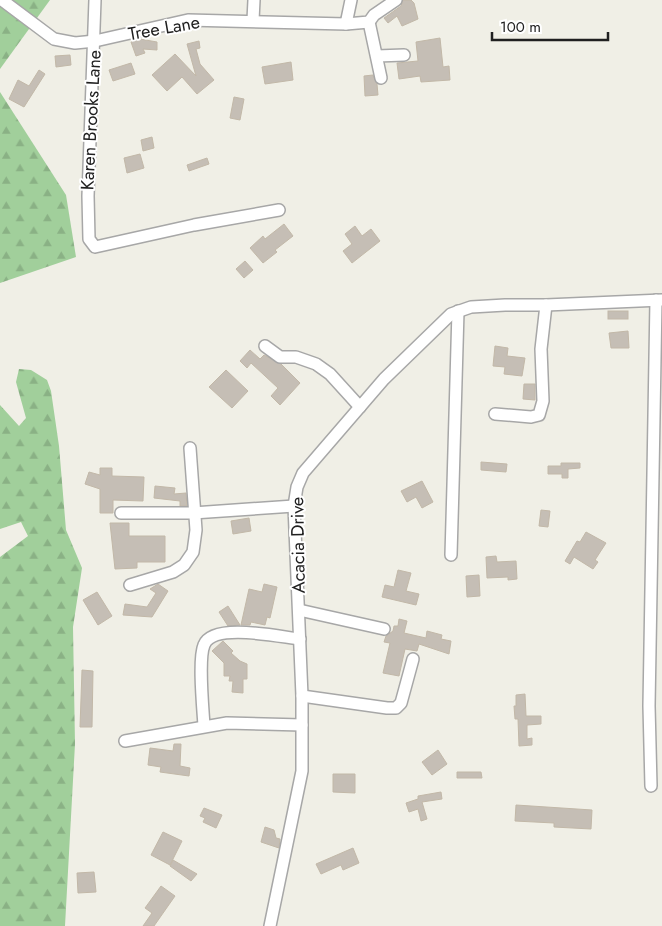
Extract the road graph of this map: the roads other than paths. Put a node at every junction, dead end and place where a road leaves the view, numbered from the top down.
1 (2, 0) edge
2 (95, 0) edge
3 (254, 0) edge
4 (350, 0) edge
5 (396, 0) edge
6 (253, 20) junction
7 (369, 22) junction
8 (346, 24) junction
9 (95, 42) junction
10 (404, 55) dead end
11 (378, 56) junction
12 (381, 78) dead end
13 (279, 210) dead end
14 (659, 300) edge
15 (546, 305) junction
16 (458, 310) junction
17 (264, 346) dead end
18 (360, 407) junction
19 (495, 414) dead end
20 (658, 420) edge
21 (190, 448) dead end
22 (294, 506) junction
23 (121, 513) dead end
24 (193, 513) junction
25 (451, 555) dead end
26 (130, 585) dead end
27 (299, 610) junction
28 (384, 628) dead end
29 (300, 639) junction
30 (413, 659) dead end
31 (302, 696) junction
32 (302, 725) junction
33 (204, 726) junction
34 (125, 741) dead end
35 (651, 786) dead end
36 (270, 926) edge

1 - 9 street, Tree Lane
2 - 9 street, Karen Brooks Lane
3 - 6 street
4 - 8 street
5 - 7 street
6 - 8 street, Tree Lane
6 - 9 street, Tree Lane
7 - 8 street, Tree Lane
7 - 11 street
9 - 13 street, Karen Brooks Lane
10 - 11 street
11 - 12 street
14 - 15 street, Acacia Drive
14 - 20 street
15 - 16 street, Acacia Drive
15 - 19 street
16 - 18 street, Acacia Drive
16 - 25 street
17 - 18 street
18 - 22 street, Acacia Drive
20 - 35 street
21 - 24 street
22 - 24 street
22 - 27 street, Acacia Drive
23 - 24 street
24 - 26 street
27 - 28 street
27 - 29 street, Acacia Drive
29 - 31 street, Acacia Drive
29 - 33 street
30 - 31 street
31 - 32 street, Acacia Drive
32 - 33 street
32 - 36 street, Acacia Drive
33 - 34 street

